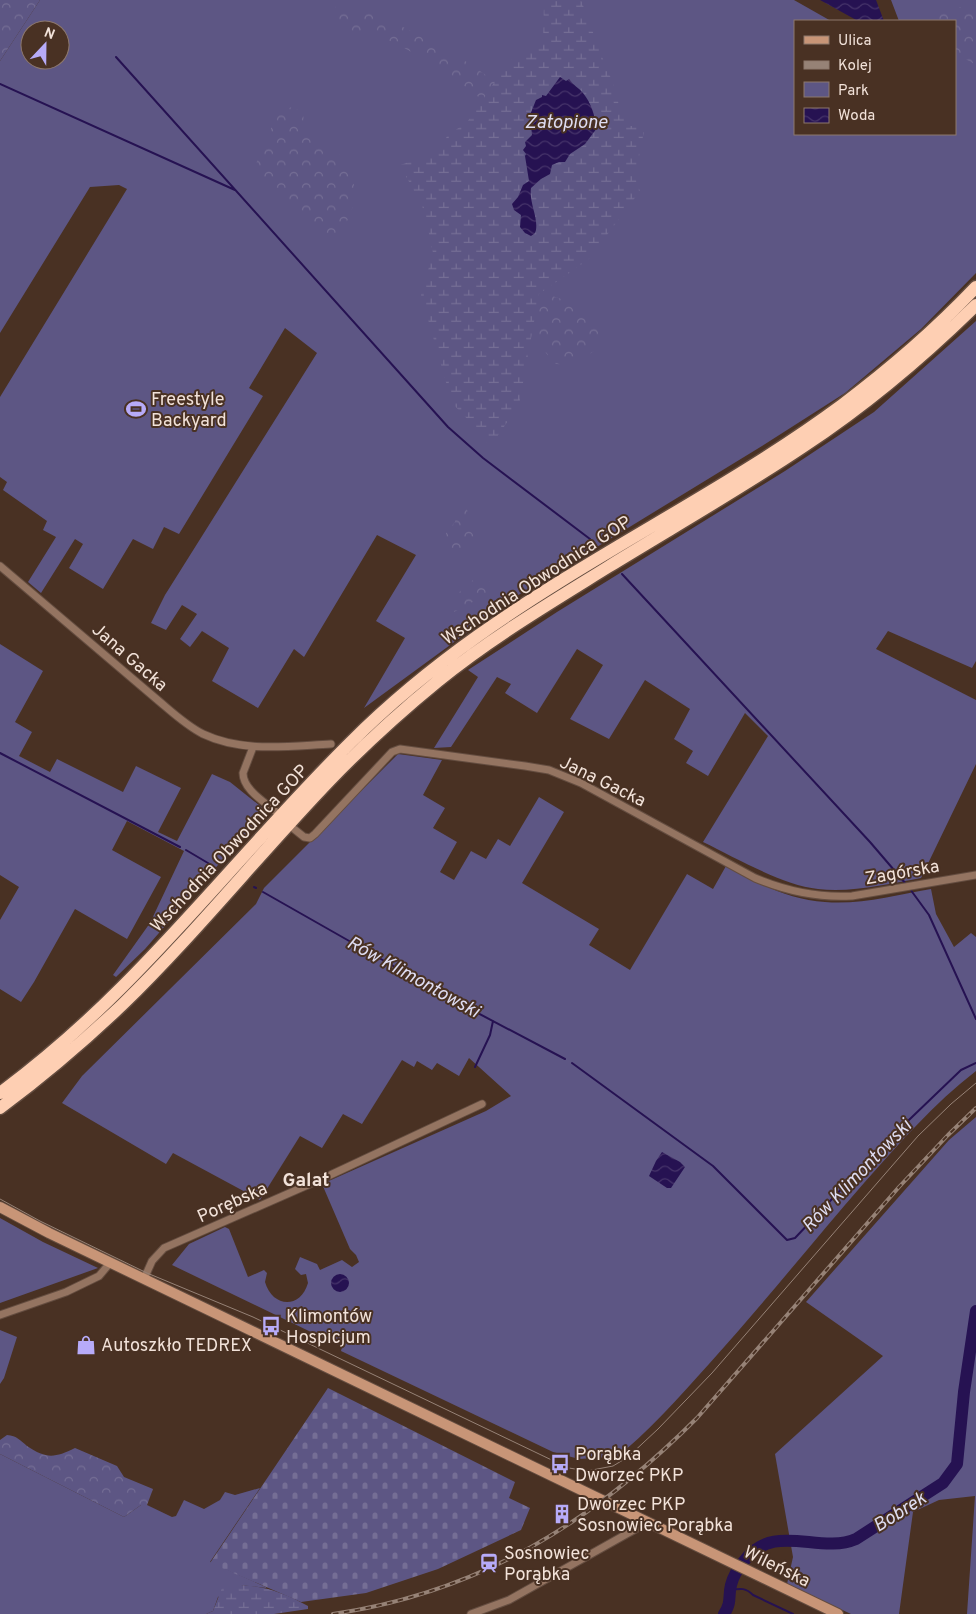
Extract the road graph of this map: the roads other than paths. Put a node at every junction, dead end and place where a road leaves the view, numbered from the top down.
1 (976, 287) edge
2 (976, 304) edge
3 (0, 566) edge
4 (331, 744) dead end
5 (252, 747) junction
6 (275, 811) dead end
7 (294, 829) dead end
8 (976, 875) edge
9 (833, 896) joint
10 (0, 1093) edge
11 (482, 1104) dead end
12 (0, 1108) edge
13 (0, 1206) edge
14 (110, 1263) junction
15 (144, 1279) junction
16 (0, 1315) edge
17 (648, 1522) junction
18 (471, 1614) edge
19 (838, 1614) edge

1 - 10 highway, Wschodnia Obwodnica GOP
2 - 12 highway, Wschodnia Obwodnica GOP
3 - 5 street, Jana Gacka
4 - 5 street, Jana Gacka
5 - 6 street
7 - 9 street, Jana Gacka
8 - 9 street, Zagórska
11 - 15 street, Porębska
13 - 14 street, Wileńska
14 - 15 street, Wileńska
14 - 16 street
15 - 17 street, Wileńska
17 - 18 street
17 - 19 street, Wileńska

